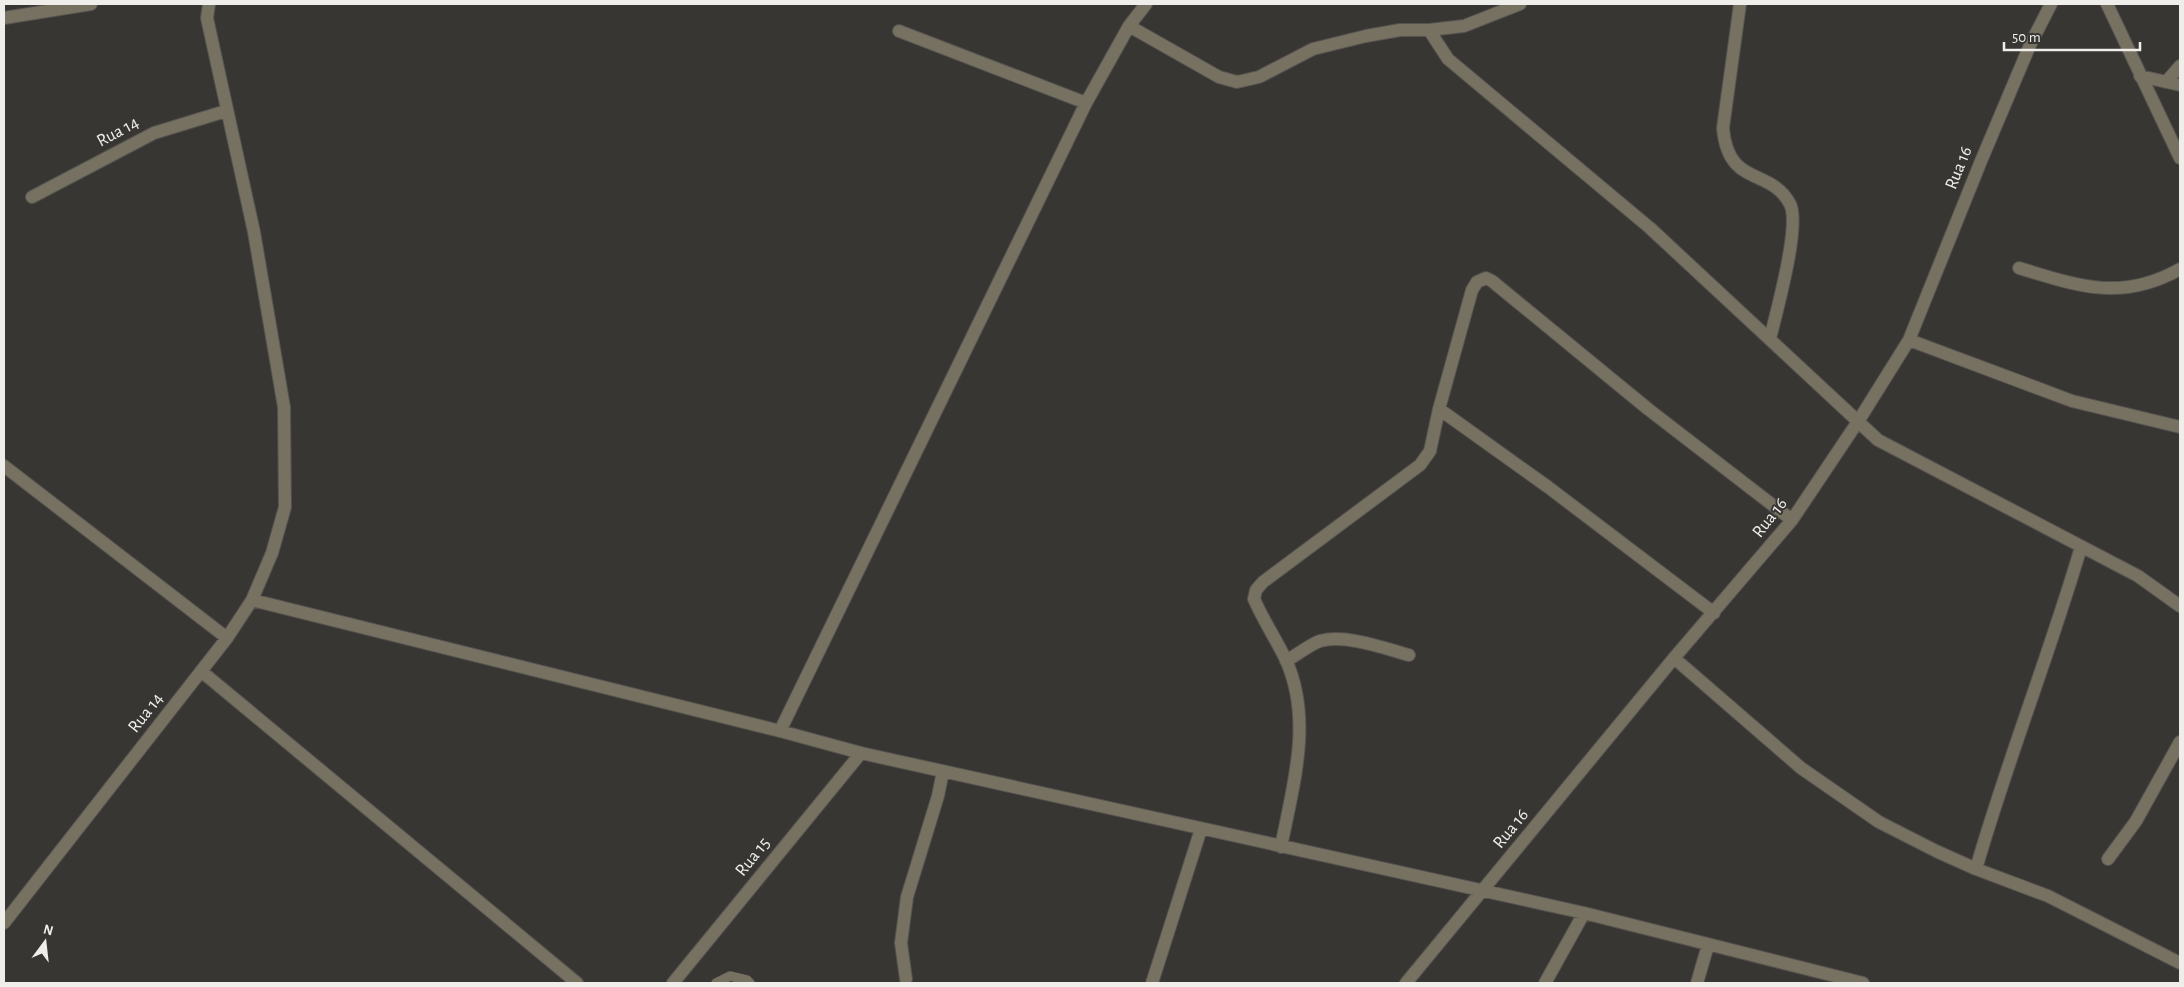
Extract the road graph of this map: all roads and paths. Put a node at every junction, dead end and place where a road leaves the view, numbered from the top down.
1 (91, 4) edge
2 (210, 4) edge
3 (1146, 4) edge
4 (1520, 4) edge
5 (1740, 4) edge
6 (2051, 4) edge
7 (2107, 4) edge
8 (4, 18) edge
9 (1129, 26) junction
10 (1429, 30) junction
11 (899, 31) dead end
12 (2180, 66) edge
13 (2140, 76) junction
14 (2166, 82) junction
15 (2180, 84) edge
16 (1086, 103) junction
17 (226, 111) junction
18 (2180, 158) edge
19 (32, 197) dead end
20 (2019, 268) dead end
21 (2180, 269) edge
22 (1770, 339) junction
23 (1909, 340) junction
24 (1439, 409) junction
25 (1859, 420) junction
26 (2180, 427) edge
27 (4, 466) edge
28 (1792, 520) junction
29 (2081, 547) junction
30 (252, 600) junction
31 (2180, 606) edge
32 (1714, 613) junction
33 (227, 638) junction
34 (1409, 655) dead end
35 (1674, 658) junction
36 (1286, 661) junction
37 (201, 671) junction
38 (780, 731) junction
39 (2180, 742) edge
40 (862, 753) junction
41 (943, 771) junction
42 (1201, 829) junction
43 (1282, 847) junction
44 (2108, 858) dead end
45 (1976, 869) junction
46 (1484, 890) junction
47 (1584, 913) junction
48 (4, 923) edge
49 (1708, 945) junction
50 (2180, 963) edge
51 (906, 979) dead end
52 (577, 983) edge
53 (672, 983) edge
54 (716, 983) edge
55 (750, 983) edge
56 (1152, 983) edge
57 (1406, 983) edge
58 (1546, 983) edge
59 (1696, 983) edge
60 (1860, 983) edge

1 - 8 street
2 - 17 street, Rua 14
3 - 9 street
4 - 10 street
5 - 22 street
6 - 23 street, Rua 16
7 - 13 street
9 - 10 street
9 - 16 street
10 - 22 street
11 - 16 street
12 - 14 street
13 - 14 street
13 - 18 street
14 - 15 street
16 - 38 street
17 - 19 street, Rua 14
17 - 30 street, Rua 14
20 - 21 street
22 - 25 street
23 - 25 street, Rua 16
23 - 26 street
24 - 28 street
24 - 32 street
24 - 36 street
25 - 28 street, Rua 16
25 - 29 street
27 - 33 street
28 - 32 street, Rua 16
29 - 31 street
29 - 45 street
30 - 33 street, Rua 14
30 - 38 street
32 - 35 street, Rua 16
33 - 37 street, Rua 14
34 - 36 street
35 - 45 street
35 - 46 street, Rua 16
36 - 43 street
37 - 48 street, Rua 14
37 - 52 street
38 - 40 street
39 - 44 street
40 - 41 street
40 - 53 street, Rua 15
41 - 42 street
41 - 51 street
42 - 43 street
42 - 56 street
43 - 46 street
45 - 50 street
46 - 47 street
46 - 57 street, Rua 16
47 - 49 street
47 - 58 street
49 - 59 street
49 - 60 street
54 - 55 lane

